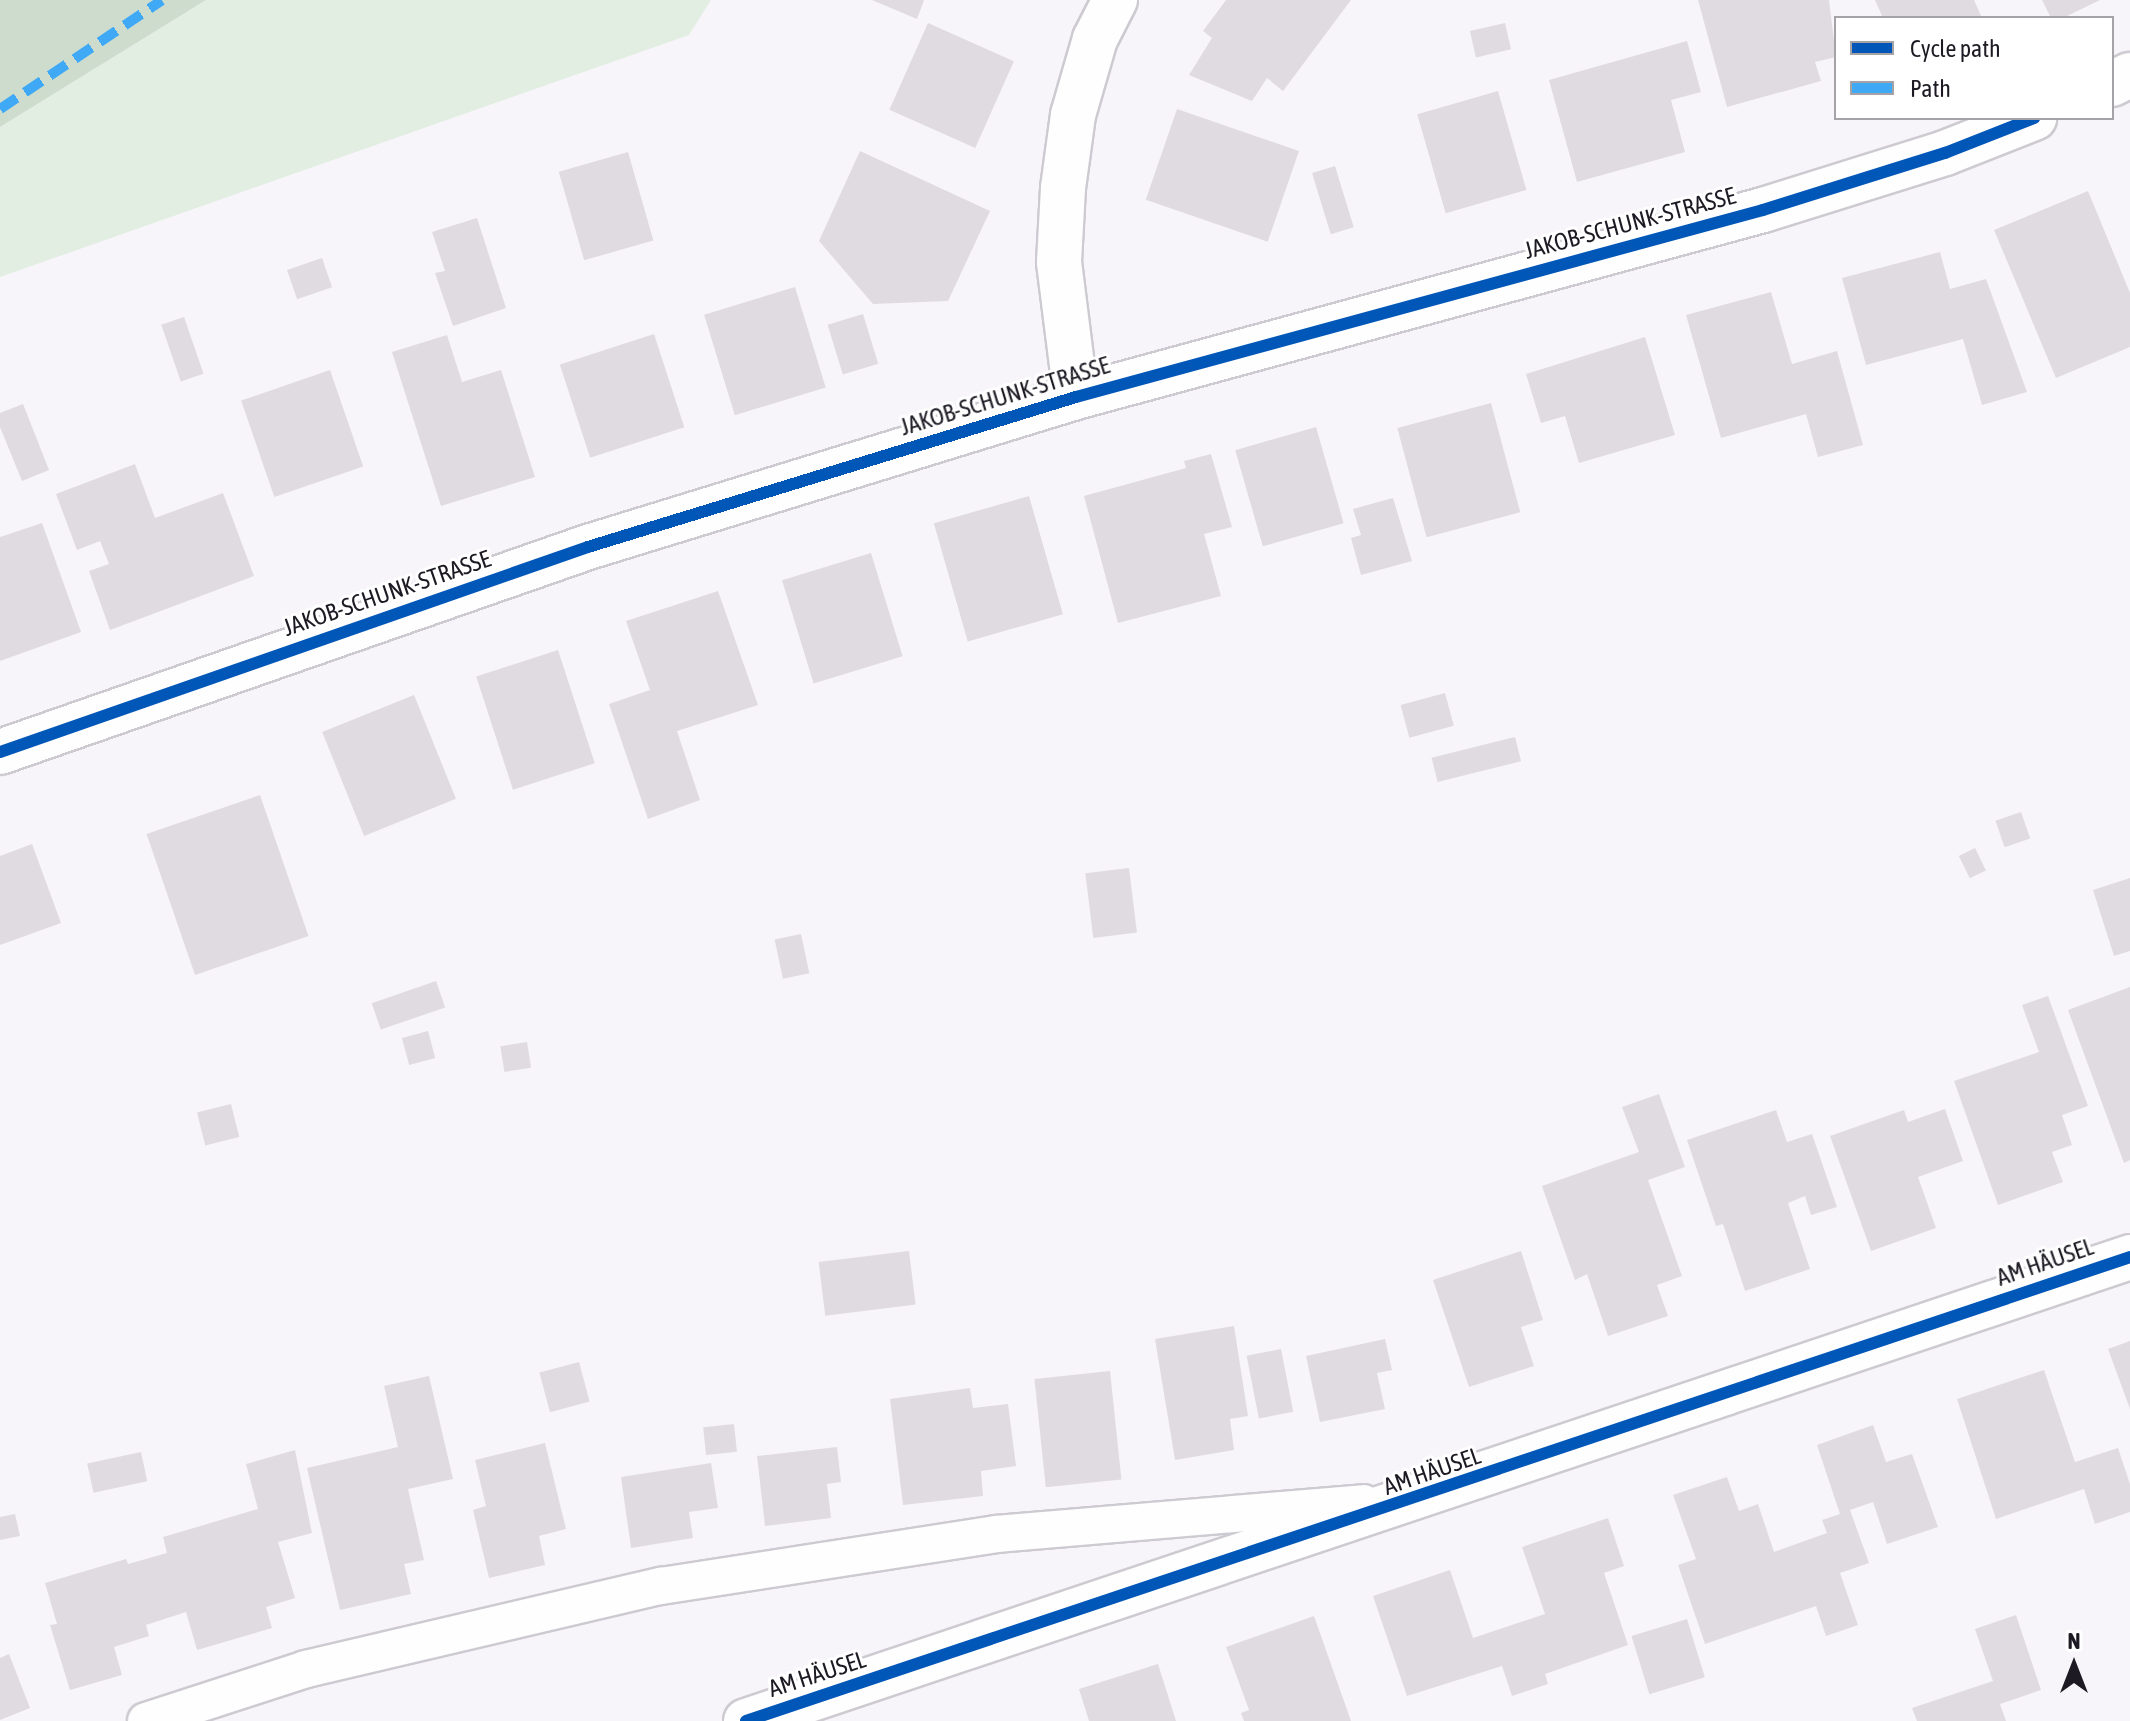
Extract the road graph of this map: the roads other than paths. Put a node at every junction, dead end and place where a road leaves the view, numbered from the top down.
1 (1115, 0) edge
2 (2029, 120) edge
3 (1076, 397) junction
4 (0, 752) edge
5 (2130, 1257) edge
6 (1417, 1499) junction
7 (146, 1721) edge
8 (746, 1721) edge

1 - 3 street
2 - 3 street, JAKOB-SCHUNK-STRASSE
3 - 4 street, JAKOB-SCHUNK-STRASSE
5 - 6 street, AM HÄUSEL
6 - 7 lane, AM HÄUSEL
6 - 8 street, AM HÄUSEL

